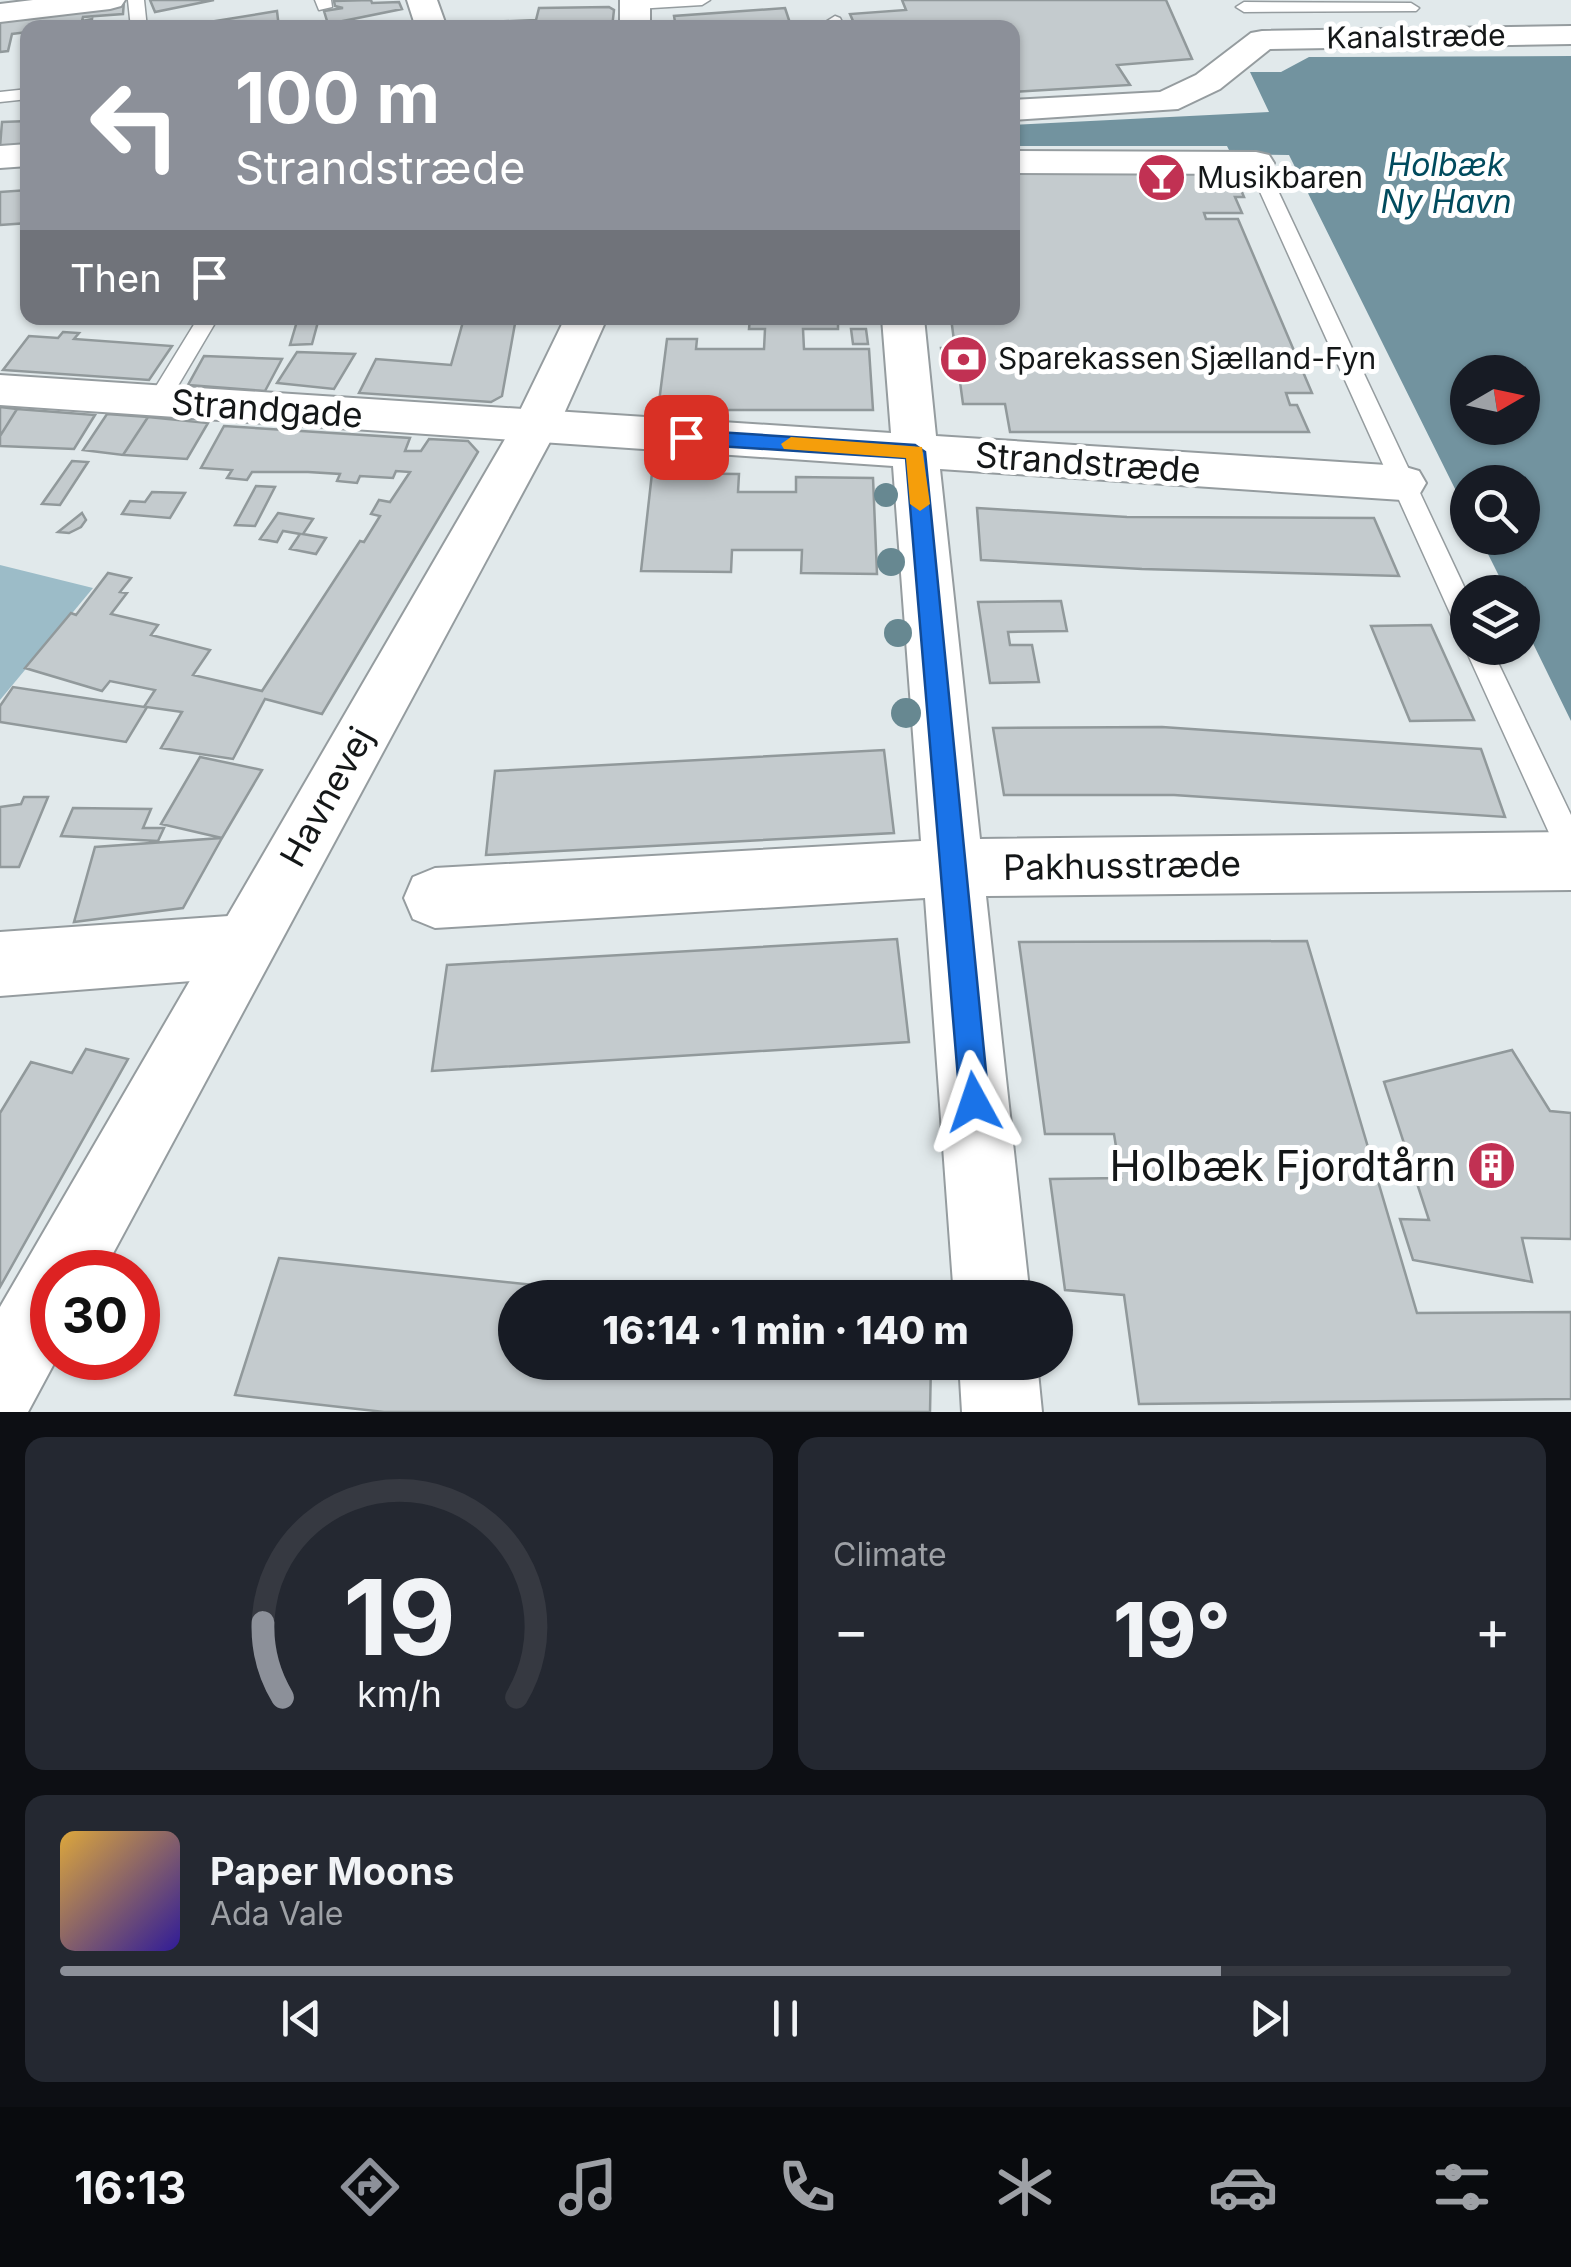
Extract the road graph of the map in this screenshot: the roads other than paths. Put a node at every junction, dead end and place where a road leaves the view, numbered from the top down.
1 (110, 0) edge
2 (702, 0) edge
3 (1242, 4) edge
4 (1408, 4) edge
5 (635, 11) edge
6 (0, 13) edge
7 (1571, 35) edge
8 (1432, 37) junction
9 (1262, 40) junction
10 (1020, 110) edge
11 (1020, 162) edge
12 (1256, 163) joint
13 (204, 325) edge
14 (583, 325) edge
15 (904, 325) edge
16 (0, 390) edge
17 (158, 401) junction
18 (534, 427) junction
19 (915, 452) junction
20 (1402, 483) junction
21 (1450, 586) edge
22 (1486, 665) edge
23 (1571, 847) edge
24 (1571, 861) edge
25 (953, 868) junction
26 (434, 898) dead end
27 (244, 946) junction
28 (0, 964) edge
29 (74, 1250) edge
30 (990, 1280) edge
31 (30, 1329) edge
32 (999, 1380) edge
33 (0, 1384) edge
34 (1002, 1412) edge

1 - 6 street
2 - 5 lane
3 - 4 lane
3 - 9 lane
4 - 8 lane
7 - 8 street, Kanalstræde
8 - 9 street, Kanalstræde
9 - 10 street
11 - 12 street
12 - 20 lane
13 - 17 lane
14 - 18 street, Havnevej
15 - 19 street
16 - 17 street, Strandgade
17 - 18 street, Strandgade
18 - 19 street, Strandstræde
18 - 27 street, Havnevej
19 - 20 street, Strandstræde
19 - 25 street
20 - 21 lane
22 - 23 lane
24 - 25 street, Pakhusstræde
25 - 26 street, Pakhusstræde
25 - 30 street
27 - 28 street
27 - 29 street, Havnevej
31 - 33 street
32 - 34 street

